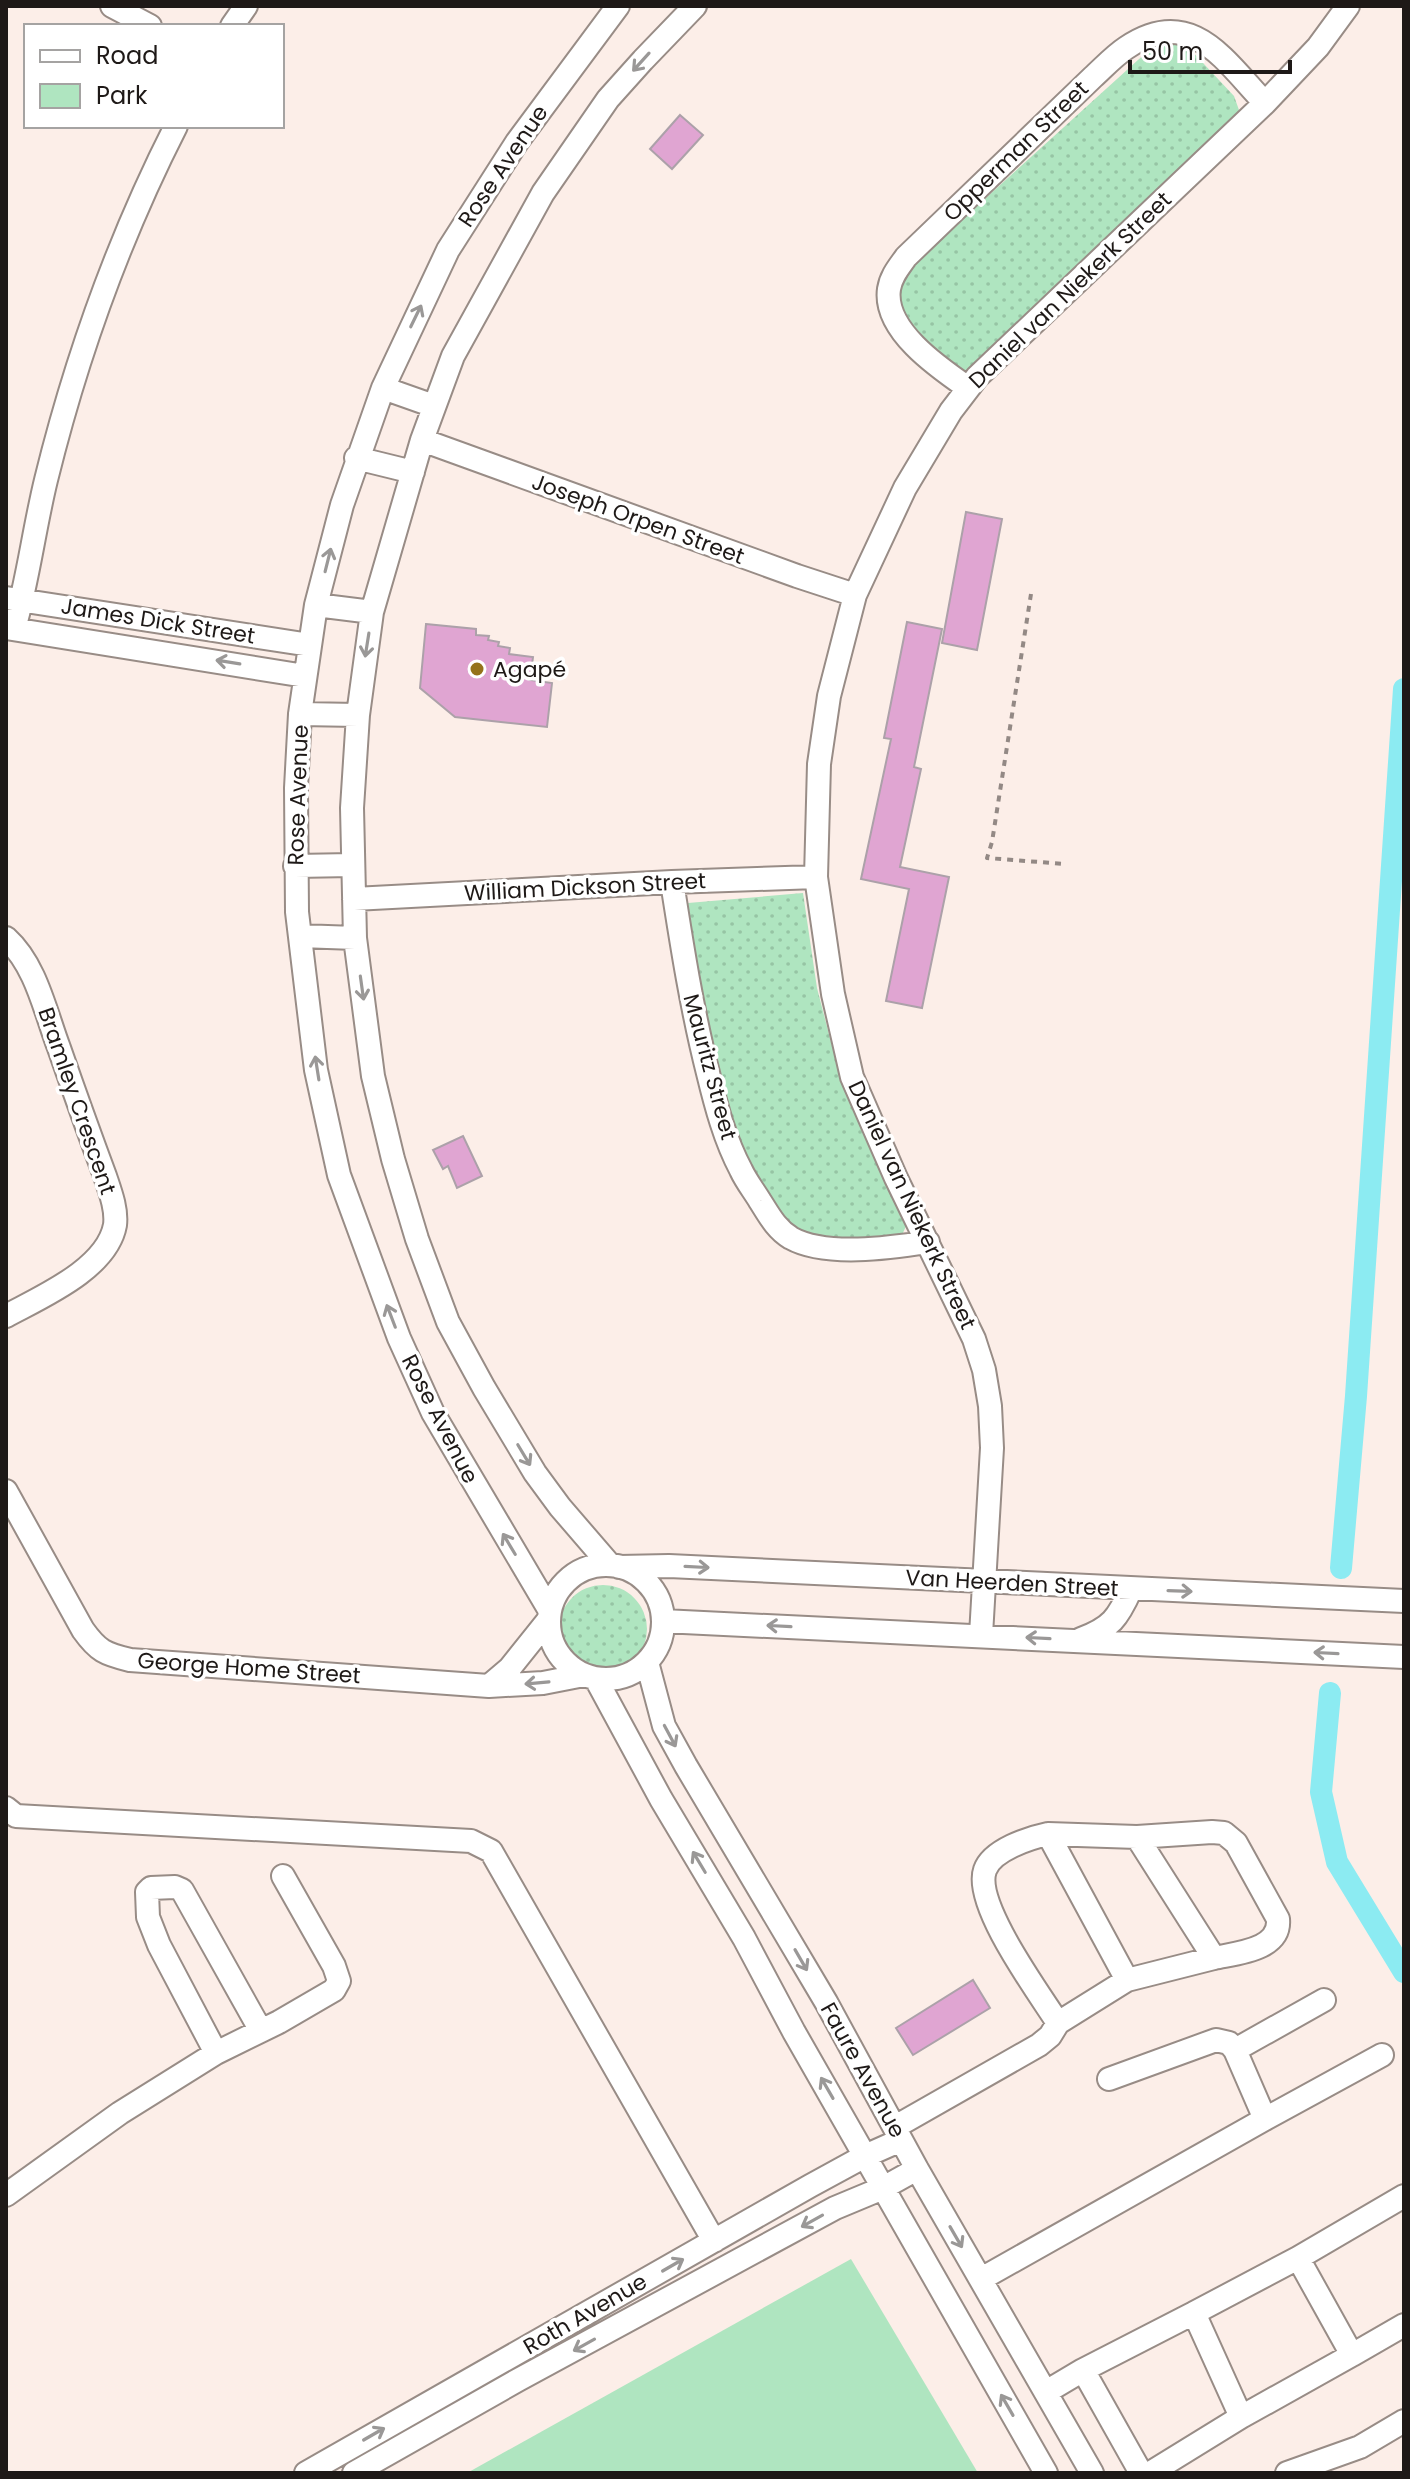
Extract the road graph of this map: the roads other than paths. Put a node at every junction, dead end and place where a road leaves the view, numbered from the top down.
1 (112, 6) edge
2 (246, 6) edge
3 (618, 6) edge
4 (695, 6) edge
5 (1348, 6) edge
6 (146, 24) edge
7 (233, 24) edge
8 (1265, 103) junction
9 (175, 128) edge
10 (383, 388) junction
11 (968, 388) junction
12 (434, 406) junction
13 (422, 440) junction
14 (356, 458) junction
15 (413, 472) junction
16 (855, 595) junction
17 (14, 600) edge
18 (316, 605) junction
19 (372, 612) junction
20 (10, 628) edge
21 (310, 645) junction
22 (305, 676) junction
23 (300, 714) junction
24 (358, 715) junction
25 (352, 865) junction
26 (295, 866) junction
27 (816, 877) junction
28 (672, 882) junction
29 (354, 899) junction
30 (300, 936) junction
31 (6, 938) edge
32 (355, 938) junction
33 (928, 1242) junction
34 (6, 1316) edge
35 (6, 1491) edge
36 (614, 1566) junction
37 (985, 1580) junction
38 (1131, 1589) junction
39 (1404, 1601) edge
40 (549, 1615) junction
41 (663, 1621) junction
42 (981, 1635) junction
43 (1080, 1640) junction
44 (1404, 1657) edge
45 (647, 1662) junction
46 (590, 1677) junction
47 (489, 1686) junction
48 (6, 1808) edge
49 (1048, 1834) junction
50 (1137, 1837) junction
51 (283, 1876) dead end
52 (773, 1912) junction
53 (744, 1938) junction
54 (1214, 1958) junction
55 (1127, 1980) junction
56 (1324, 2000) dead end
57 (1058, 2023) junction
58 (261, 2031) junction
59 (1235, 2050) junction
60 (216, 2053) junction
61 (1382, 2055) dead end
62 (1109, 2079) dead end
63 (1265, 2119) junction
64 (898, 2134) junction
65 (865, 2156) junction
66 (917, 2169) junction
67 (883, 2188) junction
68 (6, 2195) edge
69 (1404, 2196) edge
70 (714, 2241) junction
71 (1298, 2258) junction
72 (981, 2279) junction
73 (1194, 2313) junction
74 (1404, 2325) edge
75 (1352, 2355) junction
76 (1083, 2370) junction
77 (1046, 2392) junction
78 (1241, 2417) junction
79 (1404, 2421) edge
80 (306, 2473) edge
81 (354, 2473) edge
82 (1046, 2473) edge
83 (1092, 2473) edge
84 (1141, 2473) edge
85 (1150, 2473) edge
86 (1287, 2473) edge

1 - 6 street
2 - 7 street
10 -> 3 street, Rose Avenue
4 -> 12 street
5 - 8 street, Daniel van Niekerk Street
8 - 11 street, Daniel van Niekerk Street
8 - 11 street, Opperman Street
9 - 17 street
10 - 12 street
10 - 14 street, Rose Avenue
11 - 16 street, Daniel van Niekerk Street
12 - 13 street
13 - 15 street
13 - 16 street, Joseph Orpen Street
14 - 15 street
18 -> 14 street, Rose Avenue
15 - 19 street
16 - 27 street, Daniel van Niekerk Street
17 - 20 street
17 - 21 street, James Dick Street
18 - 19 street
18 - 21 street, Rose Avenue
19 -> 24 street
22 -> 20 street, James Dick Street
21 - 22 street, Rose Avenue
22 - 23 street, Rose Avenue
23 - 24 street
23 - 26 street, Rose Avenue
24 - 25 street
25 - 26 street
25 - 29 street
26 - 30 street, Rose Avenue
27 - 28 street, William Dickson Street
27 - 33 street, Daniel van Niekerk Street
28 - 29 street, William Dickson Street
28 - 33 street, Mauritz Street
29 - 32 street
30 - 32 street
40 -> 30 street, Rose Avenue
31 - 34 street, Bramley Crescent
32 -> 36 street
33 - 37 street, Daniel van Niekerk Street
35 - 47 street, George Home Street
36 -> 37 street, Van Heerden Street
36 - 40 street
36 - 41 street
37 - 38 street, Van Heerden Street
37 - 42 street, Daniel van Niekerk Street
38 -> 39 street, Van Heerden Street
38 - 43 street
40 - 46 street
40 - 47 street
42 -> 41 street
41 - 45 street
43 -> 42 street
44 -> 43 street
45 - 46 street
45 -> 52 street, Faure Avenue
46 -> 47 street, George Home Street
53 -> 46 street, Faure Avenue
48 - 70 street
49 - 50 street
49 - 55 street
49 - 57 street
50 - 54 street
50 - 54 street, Roth Avenue
51 - 58 street
52 - 53 street
52 -> 64 street, Faure Avenue
65 -> 53 street, Faure Avenue
54 - 55 street, Roth Avenue
55 - 57 street, Roth Avenue
56 - 59 street
57 - 64 street, Roth Avenue
58 - 60 street
58 - 60 street
59 - 62 street
59 - 63 street
60 - 68 street
61 - 63 street
63 - 72 street
64 - 65 street, Roth Avenue
64 - 66 street, Faure Avenue
65 - 67 street, Faure Avenue
65 - 70 street, Roth Avenue
66 - 67 street, Roth Avenue
66 -> 72 street, Faure Avenue
67 -> 81 street, Roth Avenue
82 -> 67 street, Faure Avenue
69 - 71 street
80 -> 70 street, Roth Avenue
71 - 73 street
71 - 75 street
72 - 77 street, Faure Avenue
73 - 76 street
73 - 78 street
74 - 75 street
75 - 78 street
76 - 77 street
76 - 84 street
77 - 83 street, Faure Avenue
78 - 85 street
79 - 86 street

